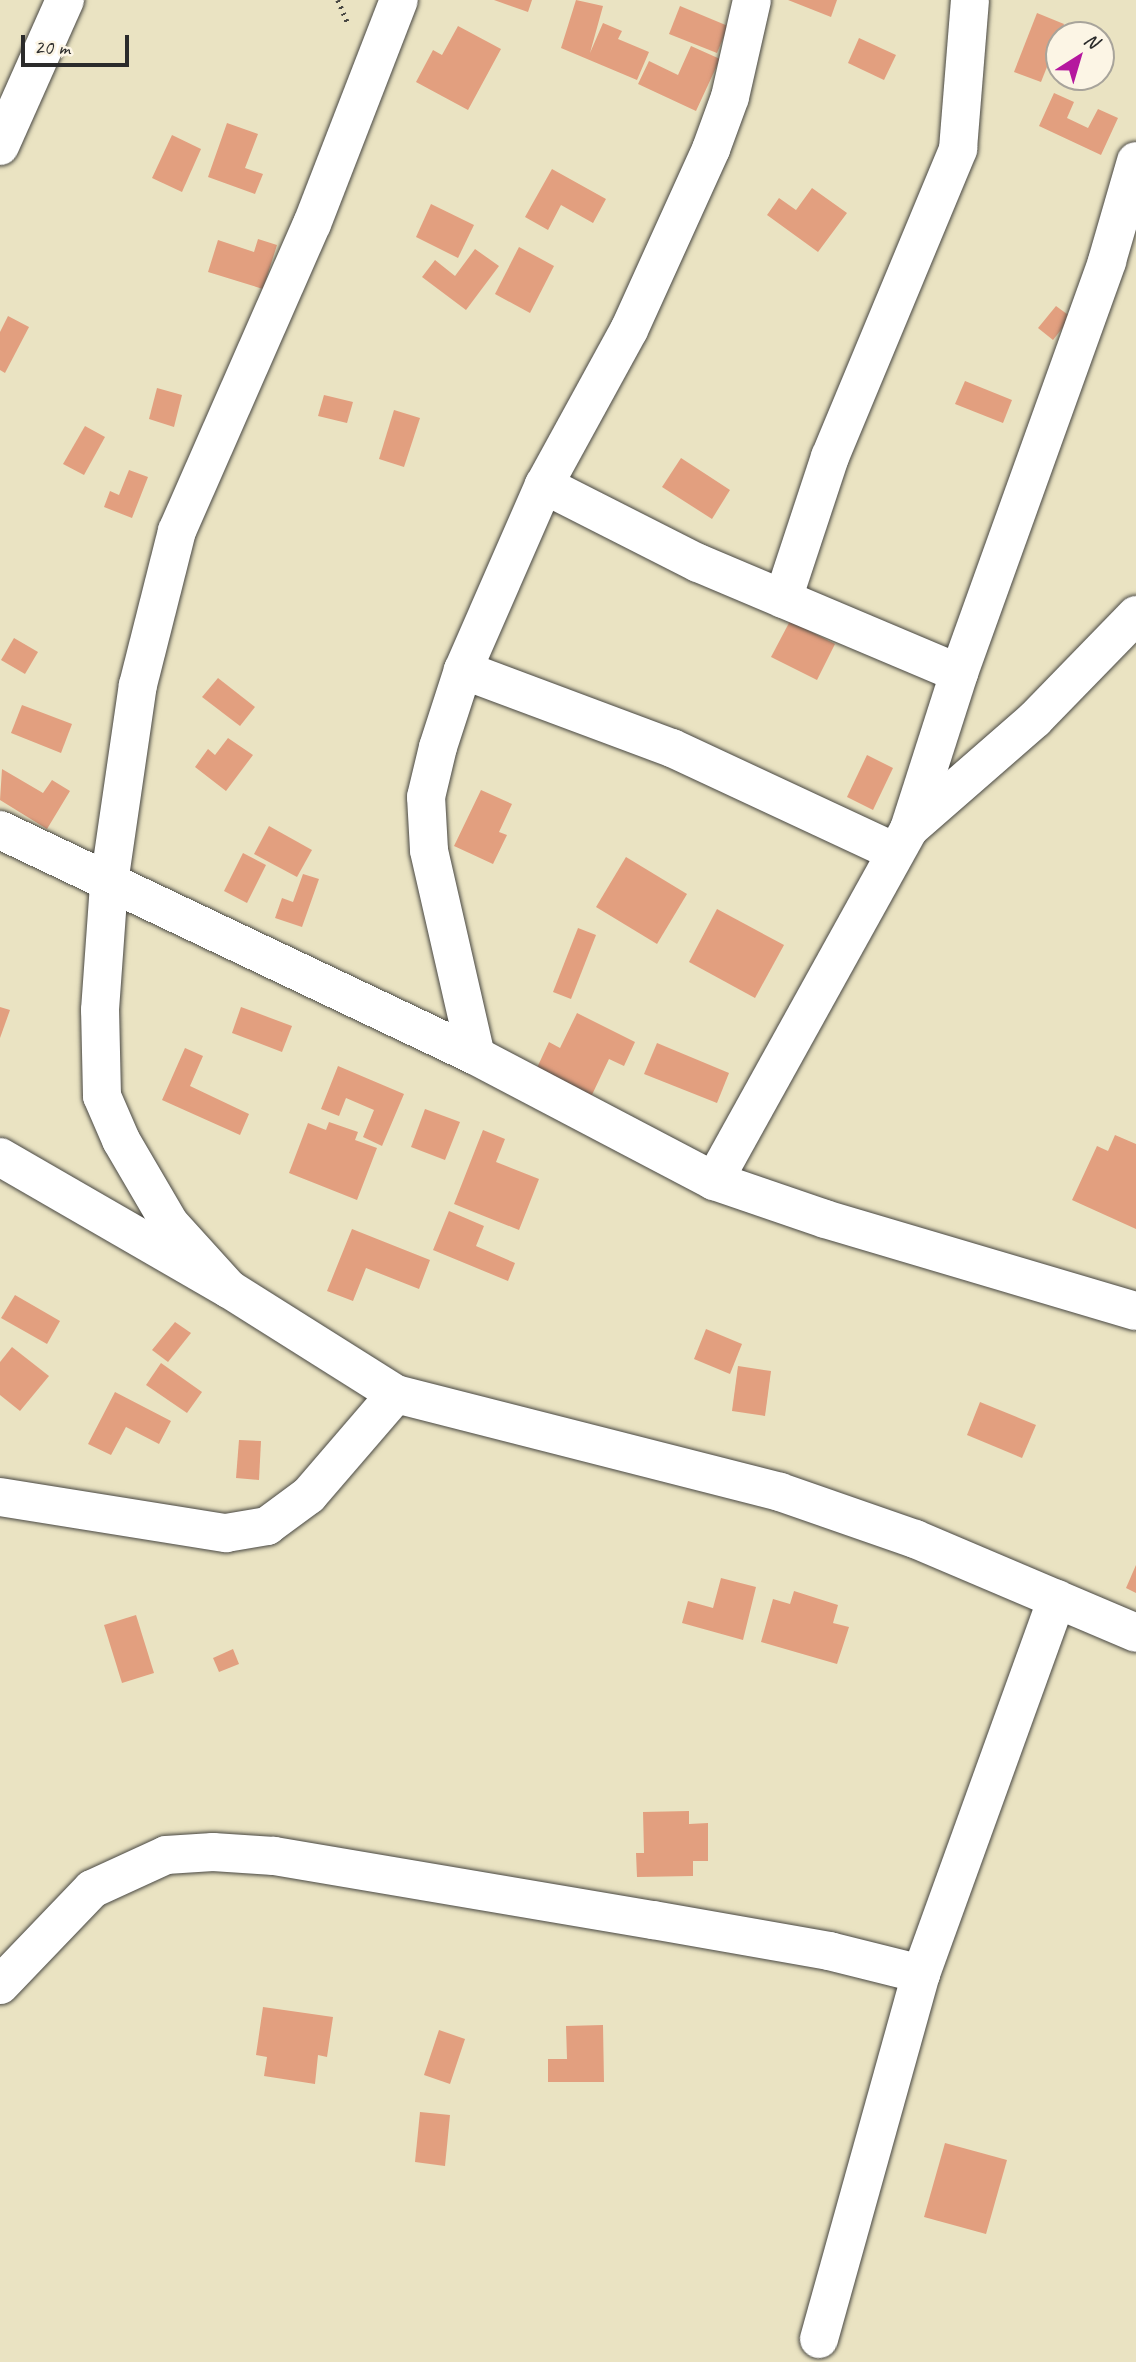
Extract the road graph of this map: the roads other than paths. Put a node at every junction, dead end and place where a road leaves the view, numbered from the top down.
1 (65, 0) edge
2 (399, 0) edge
3 (752, 0) edge
4 (970, 0) edge
5 (9, 100) edge
6 (0, 146) edge
7 (1136, 162) edge
8 (544, 485) junction
9 (783, 598) junction
10 (1136, 615) edge
11 (463, 670) junction
12 (959, 673) junction
13 (0, 830) edge
14 (902, 840) junction
15 (109, 883) junction
16 (476, 1056) junction
17 (0, 1157) edge
18 (714, 1181) junction
19 (229, 1289) junction
20 (1136, 1311) edge
21 (396, 1394) junction
22 (0, 1497) edge
23 (1057, 1599) junction
24 (1136, 1633) edge
25 (921, 1974) junction
26 (0, 1985) edge
27 (819, 2339) dead end

1 - 5 street
2 - 15 street
3 - 8 street
4 - 9 street
5 - 6 street
7 - 12 street
8 - 9 street
8 - 11 street
9 - 12 street
10 - 14 street
11 - 14 street
11 - 16 street
12 - 14 street
13 - 15 street
14 - 18 street
15 - 16 street
15 - 19 street
16 - 18 street
17 - 19 street
18 - 20 street
19 - 21 street
21 - 22 street
21 - 23 street
23 - 24 street
23 - 25 street
25 - 26 street
25 - 27 street

